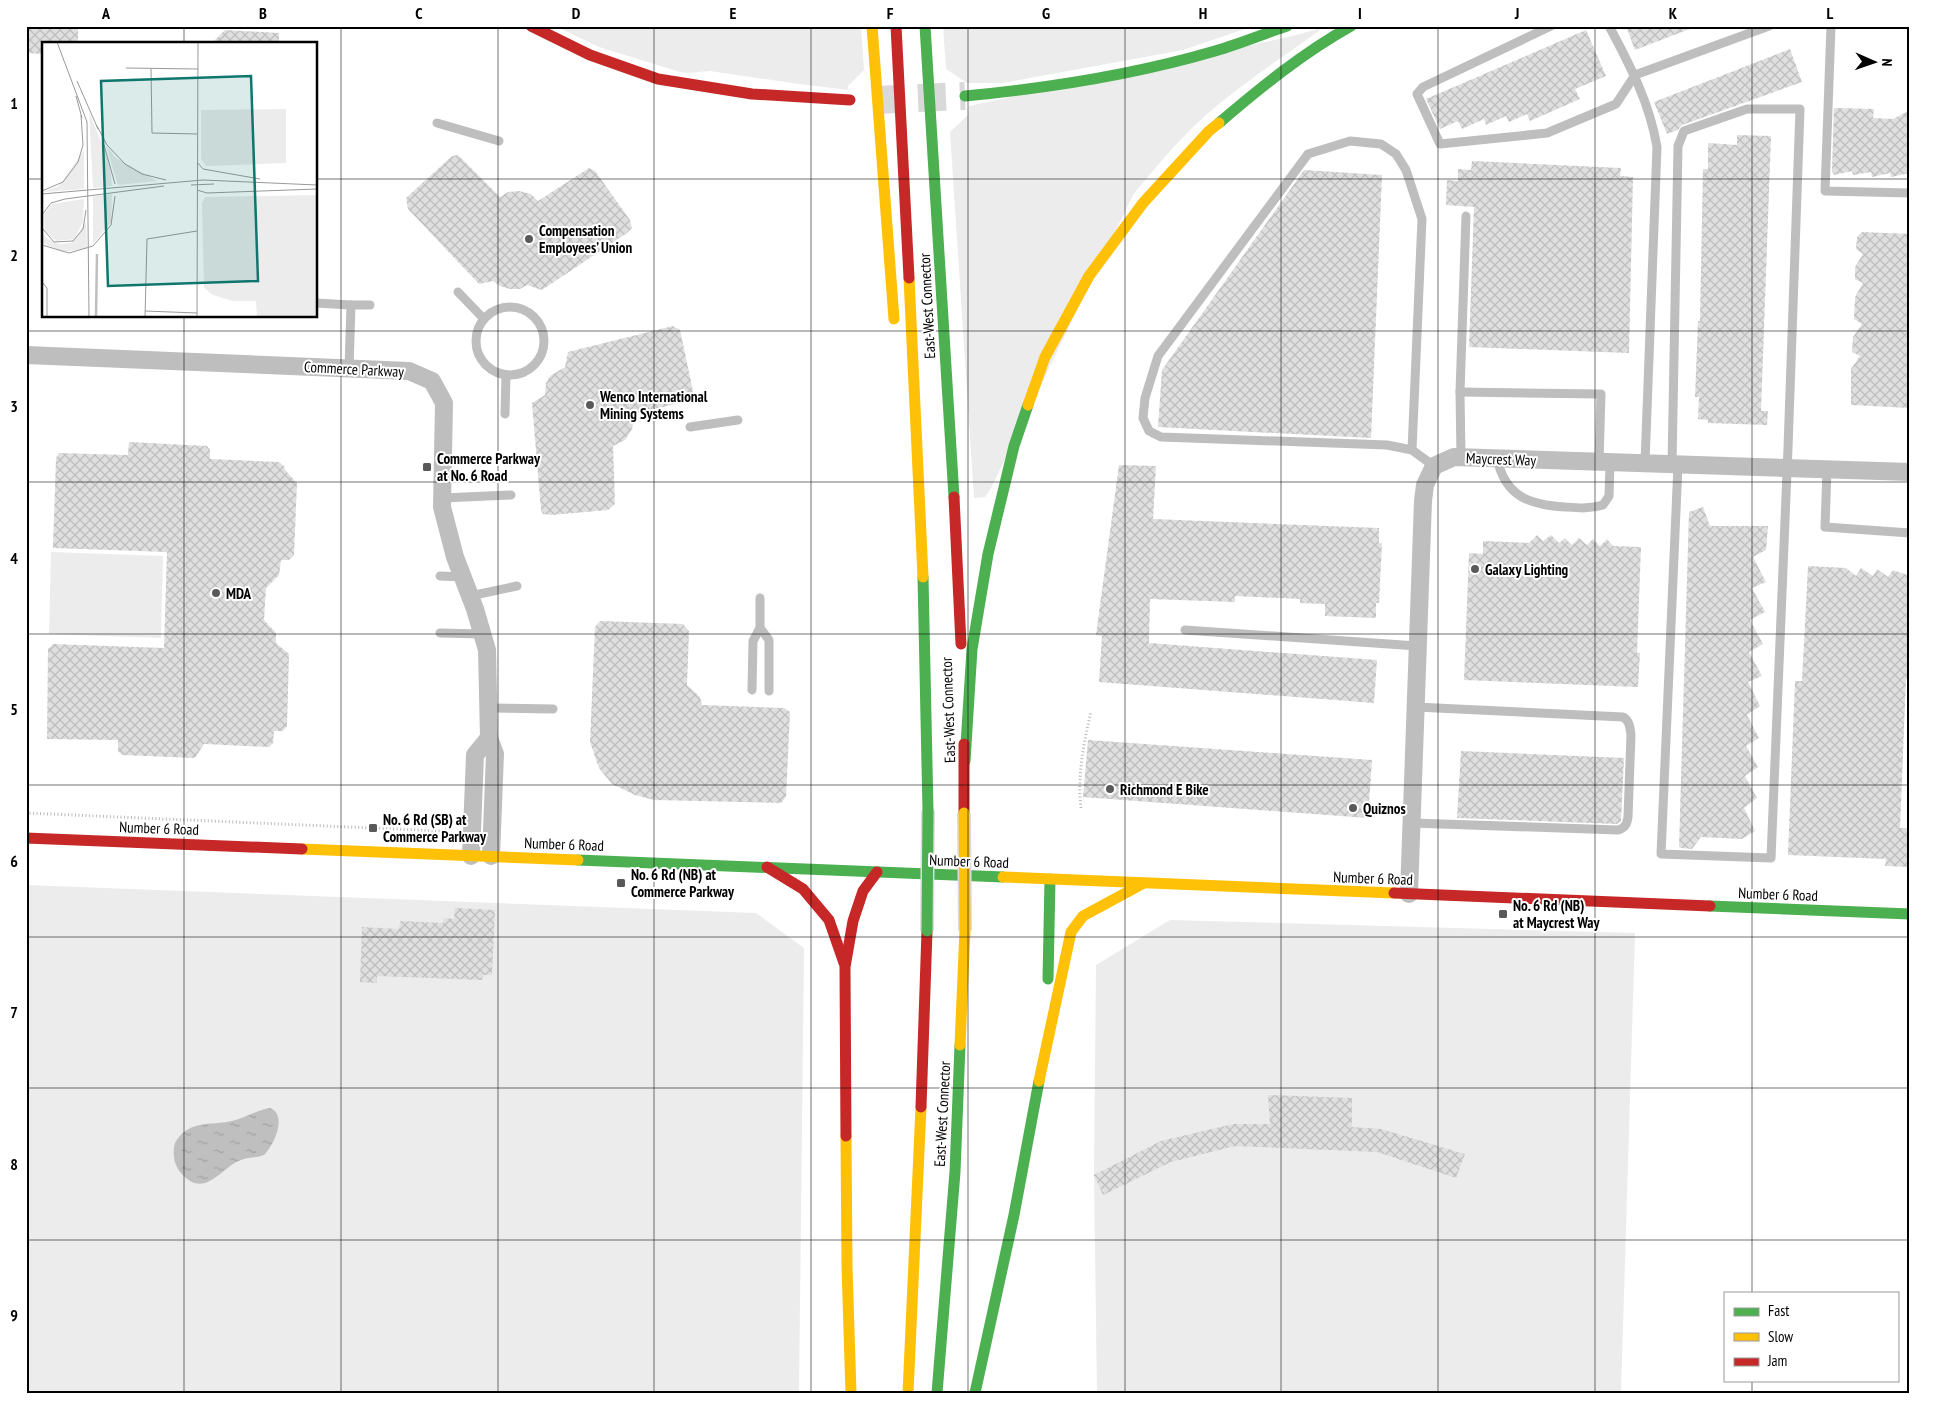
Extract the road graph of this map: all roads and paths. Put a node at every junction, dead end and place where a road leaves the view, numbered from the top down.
1 (531, 26) edge
2 (872, 26) edge
3 (896, 26) edge
4 (925, 26) edge
5 (1287, 26) edge
6 (1351, 26) edge
7 (1551, 26) edge
8 (1609, 26) edge
9 (1769, 26) edge
10 (1831, 26) edge
11 (1635, 75) junction
12 (965, 96) tunnel mouth
13 (850, 100) dead end
14 (437, 123) dead end
15 (499, 141) dead end
16 (1910, 193) edge
17 (1466, 216) dead end
18 (458, 292) dead end
19 (318, 303) edge
20 (351, 304) junction
21 (370, 305) dead end
22 (483, 318) junction
23 (895, 333) dead end
24 (26, 355) edge
25 (348, 369) junction
26 (506, 375) junction
27 (1460, 392) junction
28 (505, 414) dead end
29 (738, 420) dead end
30 (690, 427) dead end
31 (905, 440) dead end
32 (1412, 450) junction
33 (1461, 457) junction
34 (1497, 458) junction
35 (1604, 462) junction
36 (1645, 463) junction
37 (1675, 464) junction
38 (1434, 466) junction
39 (1787, 468) junction
40 (1827, 470) junction
41 (1910, 472) edge
42 (511, 495) dead end
43 (442, 498) junction
44 (1910, 533) edge
45 (923, 562) junction
46 (440, 576) dead end
47 (463, 577) junction
48 (517, 586) dead end
49 (470, 596) junction
50 (760, 598) dead end
51 (760, 628) junction
52 (1185, 630) dead end
53 (440, 633) dead end
54 (482, 634) junction
55 (1417, 646) junction
56 (752, 690) dead end
57 (768, 691) dead end
58 (1416, 707) junction
59 (488, 708) junction
60 (553, 709) dead end
61 (1091, 711) dead end
62 (488, 738) junction
63 (965, 761) junction
64 (1081, 808) dead end
65 (26, 813) edge
66 (1412, 823) junction
67 (458, 825) dead end
68 (26, 838) edge
69 (471, 856) junction
70 (491, 856) junction
71 (767, 867) junction
72 (877, 872) junction
73 (1050, 879) junction
74 (1144, 883) junction
75 (1409, 894) junction
76 (1910, 914) edge
77 (845, 967) junction
78 (1047, 1041) junction
79 (851, 1393) edge
80 (908, 1393) edge
81 (937, 1393) edge
82 (975, 1393) edge

1 - 13 main road
2 - 23 main road
3 - 45 main road, East-West Connector
4 - 63 main road, East-West Connector
5 - 12 main road
6 - 63 main road
7 - 11 lane
8 - 11 lane
9 - 11 lane
10 - 16 lane
11 - 36 lane
14 - 15 lane
17 - 27 lane
18 - 22 lane
19 - 20 lane
20 - 21 lane
20 - 25 lane
22 - 26 lane
22 - 26 lane
24 - 25 street, Commerce Parkway
25 - 43 street, Commerce Parkway
26 - 28 lane
27 - 33 lane
27 - 35 lane
29 - 30 lane
31 - 45 main road
32 - 32 lane
32 - 38 lane
33 - 34 street, Maycrest Way
33 - 38 street, Maycrest Way
34 - 35 street, Maycrest Way
34 - 35 lane
35 - 36 street, Maycrest Way
36 - 37 street, Maycrest Way
37 - 39 street, Maycrest Way
37 - 39 lane
37 - 39 lane
38 - 55 street
39 - 40 street, Maycrest Way
40 - 41 street, Maycrest Way
40 - 44 lane
42 - 43 lane
43 - 47 street, Commerce Parkway
45 - 80 main road, East-West Connector, bridge
46 - 47 lane
47 - 49 street, Commerce Parkway
48 - 49 lane
49 - 54 street, Commerce Parkway
50 - 51 lane
51 - 56 lane
51 - 57 lane
52 - 55 lane
53 - 54 lane
54 - 59 street, Commerce Parkway
55 - 58 street
58 - 66 street
58 - 66 lane
59 - 60 lane
59 - 62 street, Commerce Parkway
61 - 64 path
62 - 69 street
62 - 70 street, Commerce Parkway
63 - 81 main road, East-West Connector, bridge
65 - 67 path
66 - 75 street
68 - 69 main road, Number 6 Road
69 - 70 main road, Number 6 Road
70 - 71 main road, Number 6 Road
71 - 72 main road, Number 6 Road
71 - 77 main road
72 - 73 main road, Number 6 Road
72 - 77 main road
73 - 74 main road, Number 6 Road
73 - 78 main road
74 - 75 main road, Number 6 Road
74 - 78 main road
75 - 76 main road, Number 6 Road
77 - 79 main road
78 - 82 main road

